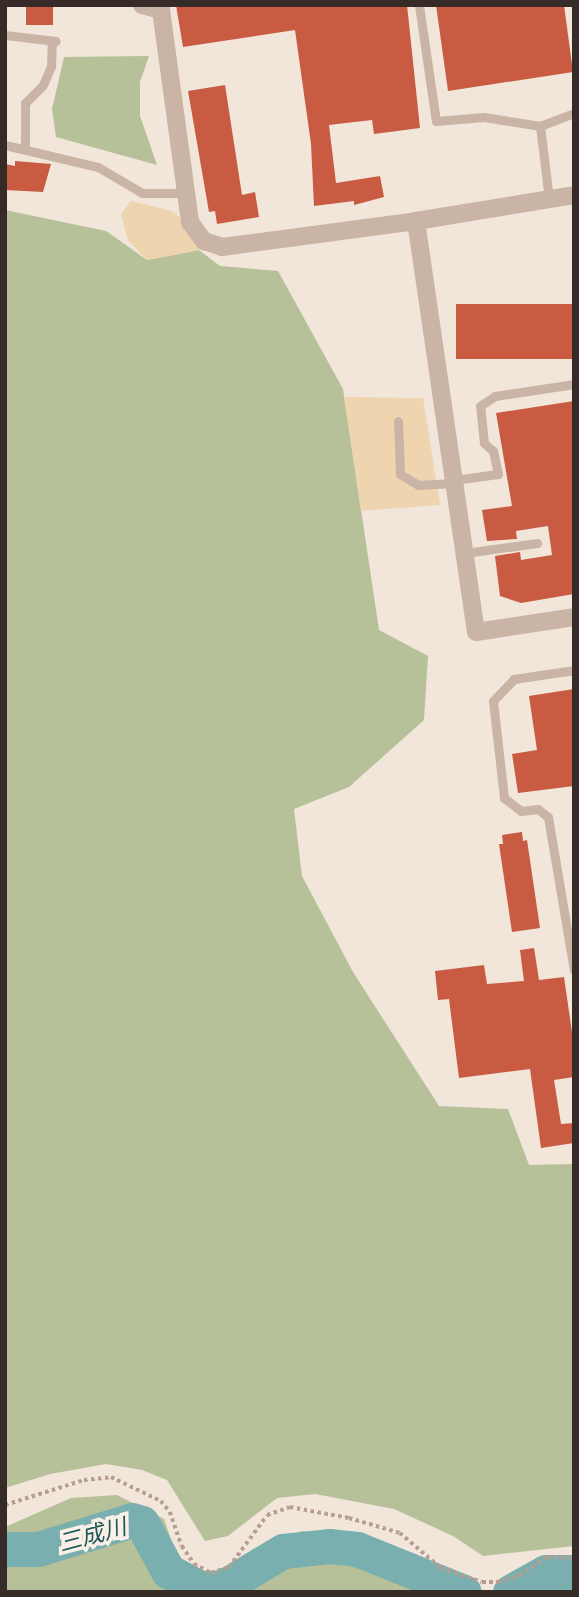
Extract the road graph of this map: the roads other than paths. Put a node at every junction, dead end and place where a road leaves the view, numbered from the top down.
1 (142, 5) edge
2 (419, 5) edge
3 (160, 8) edge
4 (5, 35) edge
5 (574, 113) edge
6 (540, 126) junction
7 (5, 145) edge
8 (25, 149) junction
9 (186, 193) junction
10 (574, 195) edge
11 (549, 199) junction
12 (416, 221) junction
13 (574, 384) edge
14 (398, 421) dead end
15 (454, 482) junction
16 (537, 543) dead end
17 (464, 553) junction
18 (574, 617) edge
19 (574, 670) edge
20 (574, 970) edge

1 - 3 street
2 - 6 lane
3 - 9 street
4 - 8 lane
5 - 6 lane
6 - 11 lane
7 - 8 lane
8 - 9 lane
9 - 12 street
10 - 11 street
11 - 12 street
12 - 15 street
13 - 15 lane
14 - 15 lane
15 - 17 street
16 - 17 lane
17 - 18 street
19 - 20 lane

